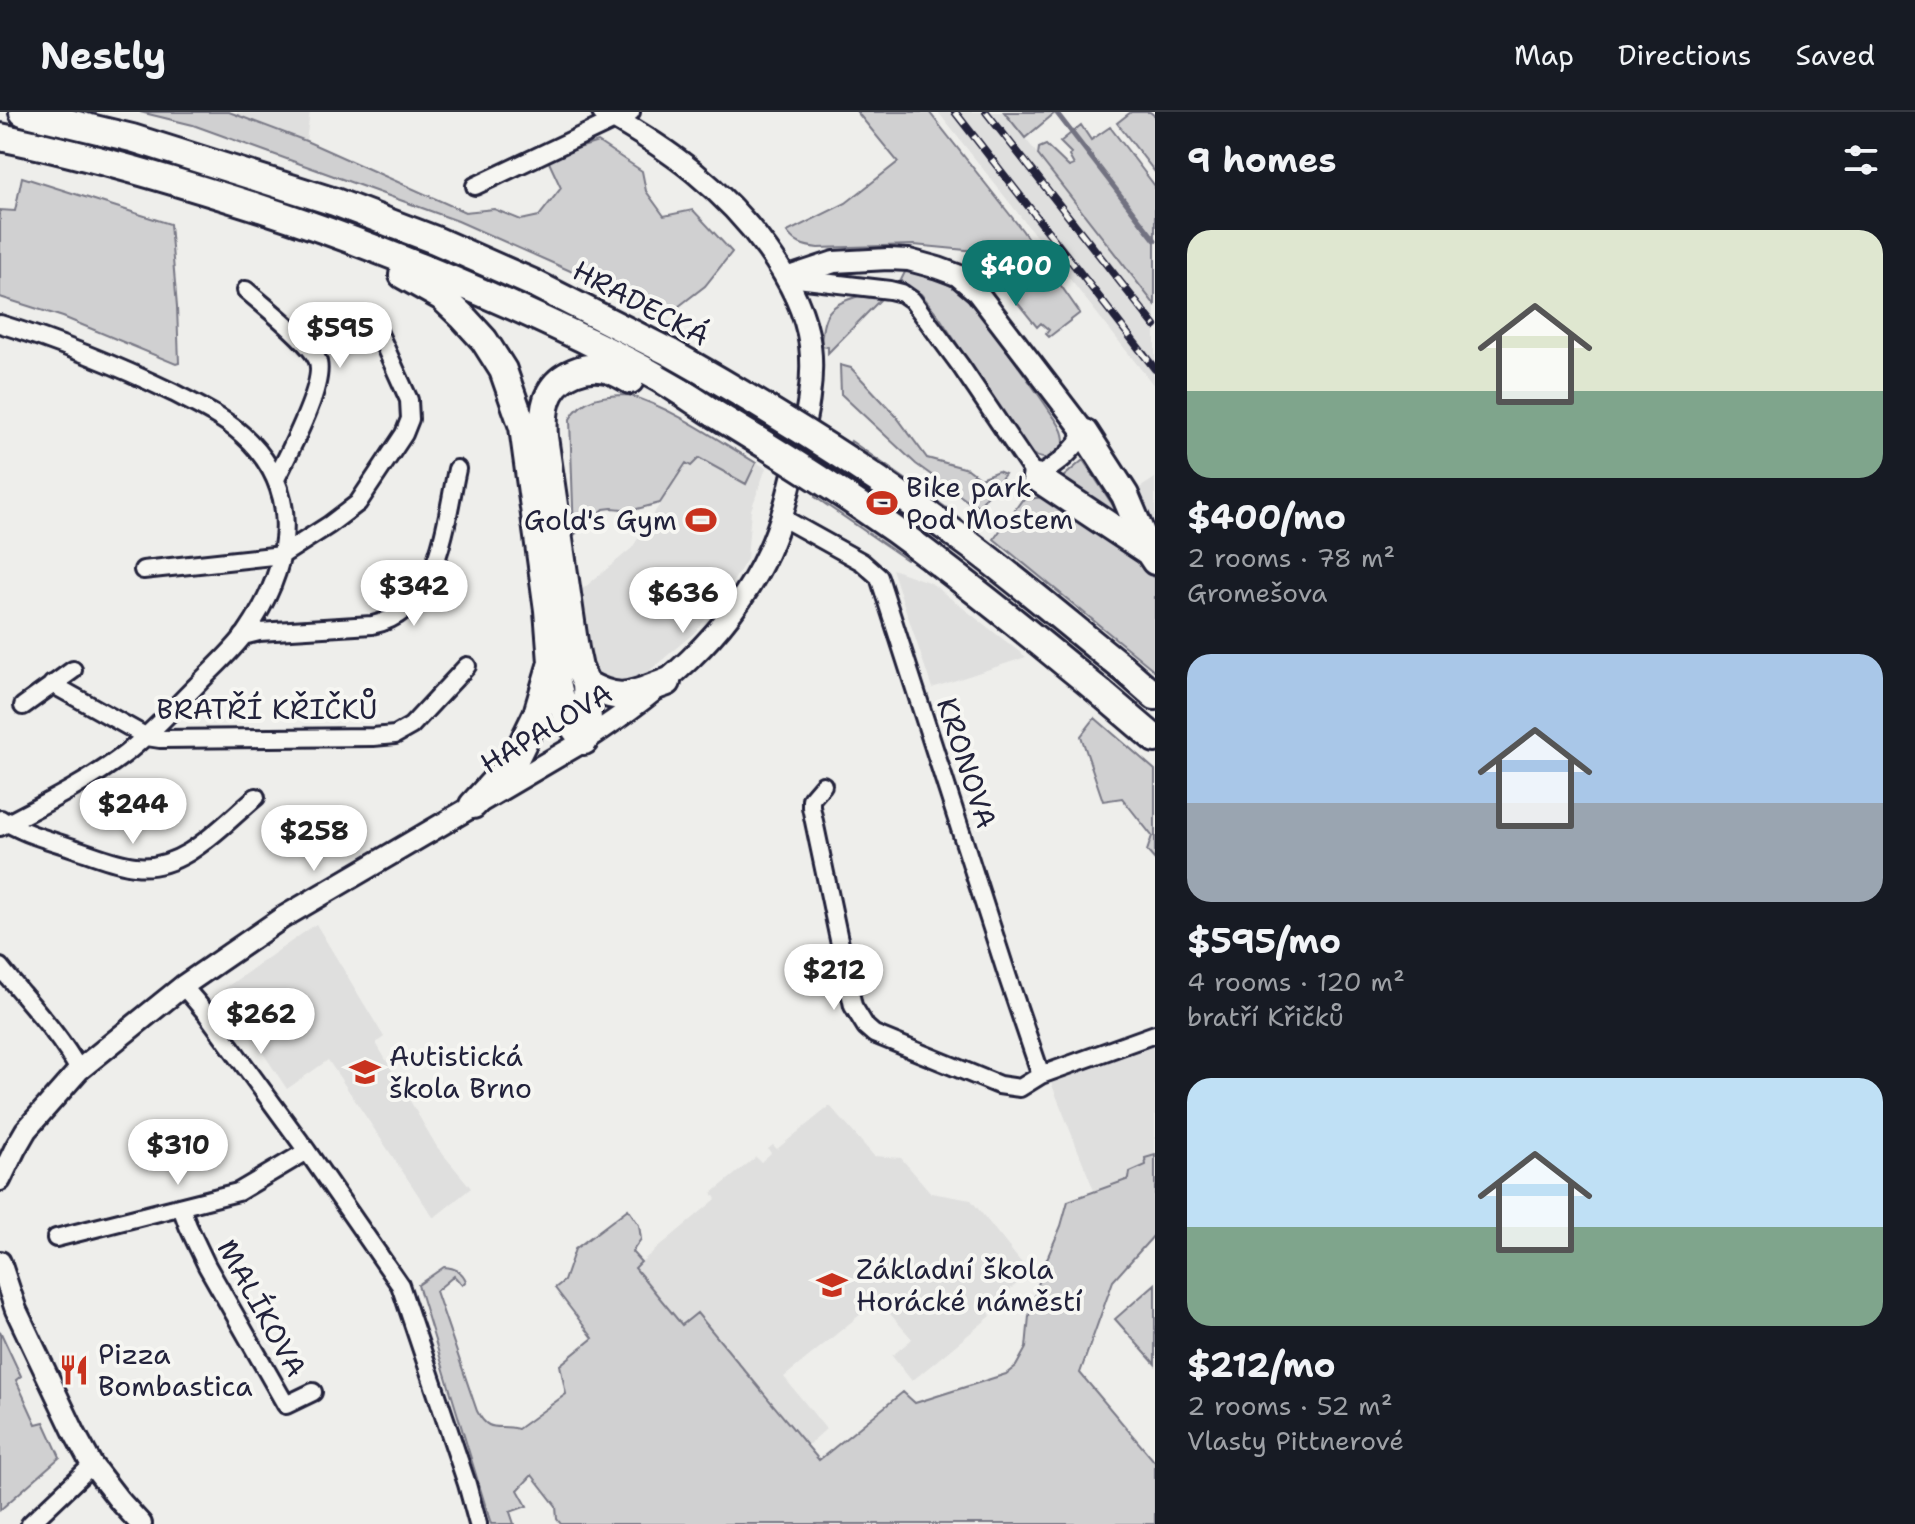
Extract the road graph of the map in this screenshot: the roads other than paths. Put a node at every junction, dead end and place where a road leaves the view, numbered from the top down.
1 (23, 112) edge
2 (616, 114) edge
3 (0, 137) edge
4 (475, 186) dead end
5 (331, 231) junction
6 (786, 278) junction
7 (246, 290) dead end
8 (0, 324) edge
9 (377, 329) dead end
10 (654, 384) junction
11 (1085, 433) junction
12 (457, 469) dead end
13 (1036, 477) junction
14 (276, 479) junction
15 (781, 517) junction
16 (282, 555) junction
17 (1152, 556) edge
18 (143, 570) dead end
19 (243, 636) junction
20 (552, 662) junction
21 (467, 666) dead end
22 (73, 670) dead end
23 (667, 682) junction
24 (52, 684) junction
25 (586, 684) junction
26 (1155, 696) edge
27 (23, 706) dead end
28 (147, 737) junction
29 (1155, 739) edge
30 (584, 741) junction
31 (823, 785) dead end
32 (256, 797) dead end
33 (473, 805) junction
34 (2, 823) edge
35 (0, 967) edge
36 (183, 986) junction
37 (1155, 1034) edge
38 (79, 1070) junction
39 (1041, 1075) junction
40 (307, 1151) junction
41 (0, 1180) edge
42 (181, 1207) junction
43 (56, 1238) dead end
44 (1, 1271) edge
45 (313, 1392) dead end
46 (92, 1465) junction
47 (30, 1524) edge
48 (141, 1524) edge
49 (478, 1524) edge

1 - 26 highway, HRADECKÁ, bridge
2 - 4 street
2 - 6 street, HAPALOVA
3 - 5 highway, HRADECKÁ
5 - 10 highway, HRADECKÁ
5 - 20 highway
6 - 11 street
6 - 13 street
6 - 15 street, HAPALOVA
7 - 14 street
8 - 14 street, BRATŘÍ KŘIČKŮ
9 - 16 street
10 - 25 highway
10 - 29 highway, HRADECKÁ, bridge
11 - 13 street
11 - 17 highway
12 - 19 street
13 - 17 highway
14 - 16 street, BRATŘÍ KŘIČKŮ
15 - 23 street, HAPALOVA
15 - 39 street, KRONOVA
16 - 18 street
16 - 19 street, BRATŘÍ KŘIČKŮ
19 - 28 street, BRATŘÍ KŘIČKŮ
20 - 30 highway
20 - 33 highway
21 - 28 street, BRATŘÍ KŘIČKŮ
22 - 24 street
23 - 25 highway
23 - 30 street, HAPALOVA
24 - 27 street
24 - 28 street, BRATŘÍ KŘIČKŮ
25 - 30 highway
28 - 34 street, BRATŘÍ KŘIČKŮ
30 - 33 street, HAPALOVA
31 - 39 street
32 - 34 street
33 - 36 street, HAPALOVA
35 - 38 street
36 - 38 street, HAPALOVA
36 - 40 street
37 - 39 street
38 - 41 street, HAPALOVA
40 - 42 street, MALÍKOVA
40 - 49 street
42 - 43 street, MALÍKOVA
42 - 45 street, MALÍKOVA
44 - 46 street
46 - 47 street
46 - 48 street

